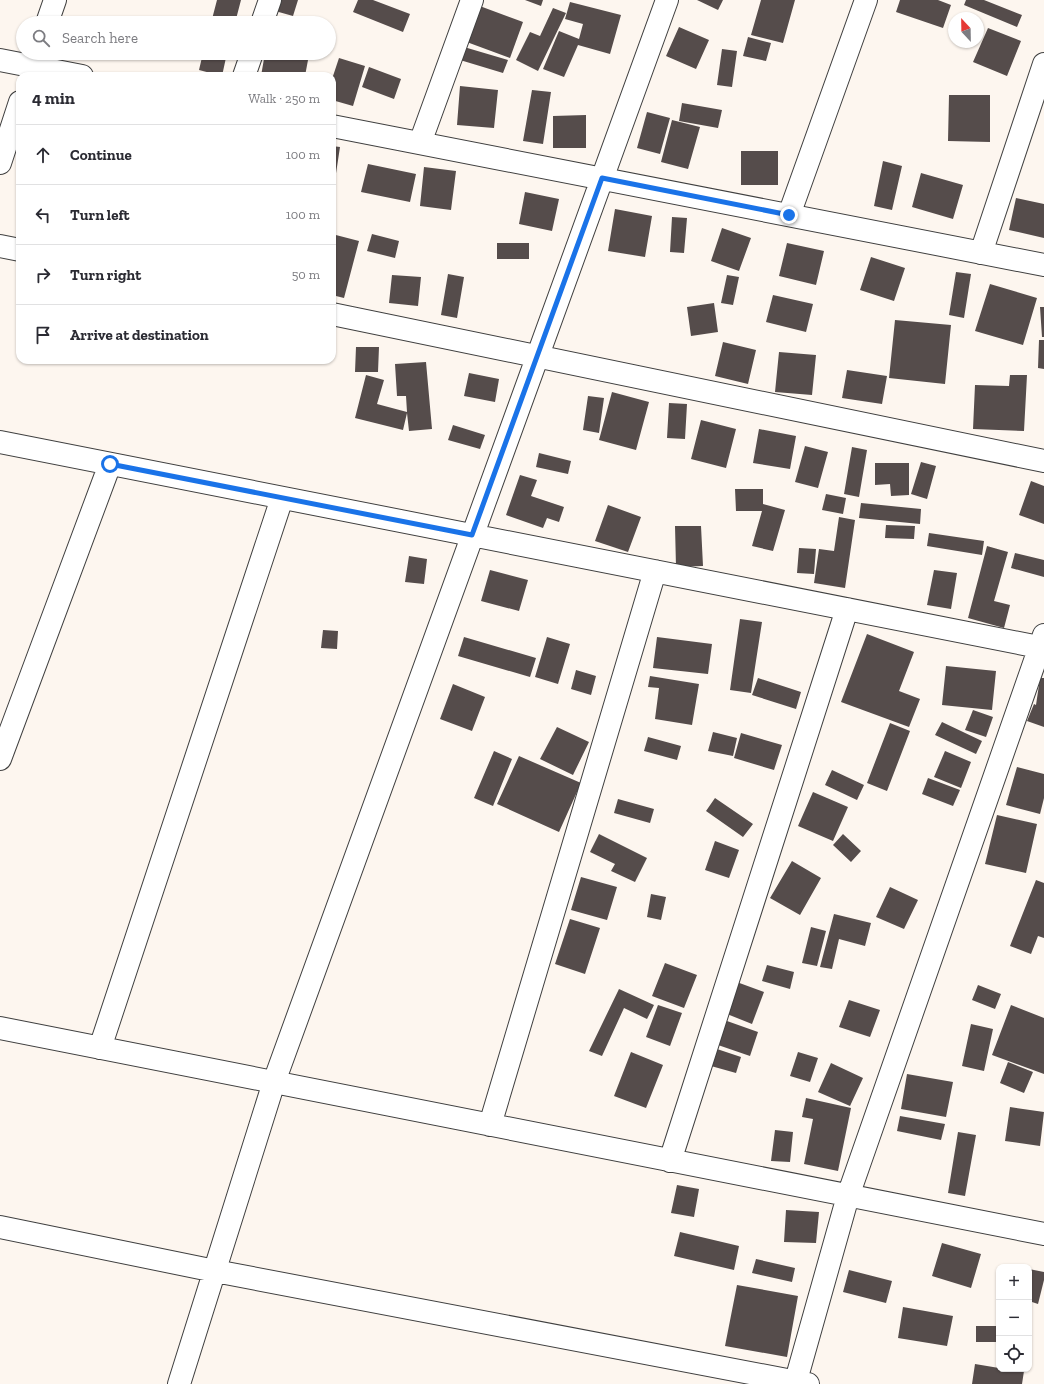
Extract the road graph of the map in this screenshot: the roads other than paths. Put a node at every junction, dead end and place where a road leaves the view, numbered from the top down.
1 (55, 0) edge
2 (270, 0) edge
3 (472, 0) edge
4 (667, 0) edge
5 (866, 0) edge
6 (49, 16) edge
7 (264, 16) edge
8 (0, 60) edge
9 (250, 60) edge
10 (1044, 64) edge
11 (32, 65) edge
12 (64, 72) edge
13 (245, 72) edge
14 (16, 114) edge
15 (336, 127) edge
16 (420, 143) junction
17 (0, 163) edge
18 (602, 178) junction
19 (789, 215) junction
20 (0, 246) edge
21 (16, 249) edge
22 (981, 253) junction
23 (1044, 265) edge
24 (336, 315) edge
25 (537, 357) junction
26 (0, 442) edge
27 (1044, 461) edge
28 (110, 464) junction
29 (282, 498) junction
30 (472, 535) junction
31 (655, 571) junction
32 (847, 609) junction
33 (1042, 643) edge
34 (0, 759) edge
35 (0, 1028) edge
36 (100, 1048) junction
37 (274, 1082) junction
38 (490, 1125) junction
39 (670, 1161) junction
40 (848, 1196) junction
41 (0, 1227) edge
42 (1043, 1229) edge
43 (215, 1271) junction
44 (800, 1383) edge
45 (179, 1384) edge

1 - 6 street
2 - 7 street
3 - 16 street
4 - 18 street
5 - 19 street
8 - 11 street
9 - 13 street
10 - 22 street
11 - 12 street
14 - 17 street
15 - 16 street
16 - 18 street
18 - 19 street
18 - 25 street
19 - 22 street
20 - 21 street
22 - 23 street
24 - 25 street
25 - 27 street
25 - 30 street
26 - 28 street
28 - 29 street
28 - 34 street
29 - 30 street
29 - 36 street
30 - 31 street
30 - 37 street
31 - 32 street
31 - 38 street
32 - 33 street
32 - 39 street
33 - 40 street
35 - 36 street
36 - 37 street
37 - 38 street
37 - 43 street
38 - 39 street
39 - 40 street
40 - 42 street
40 - 44 street
41 - 43 street
43 - 44 street
43 - 45 street

